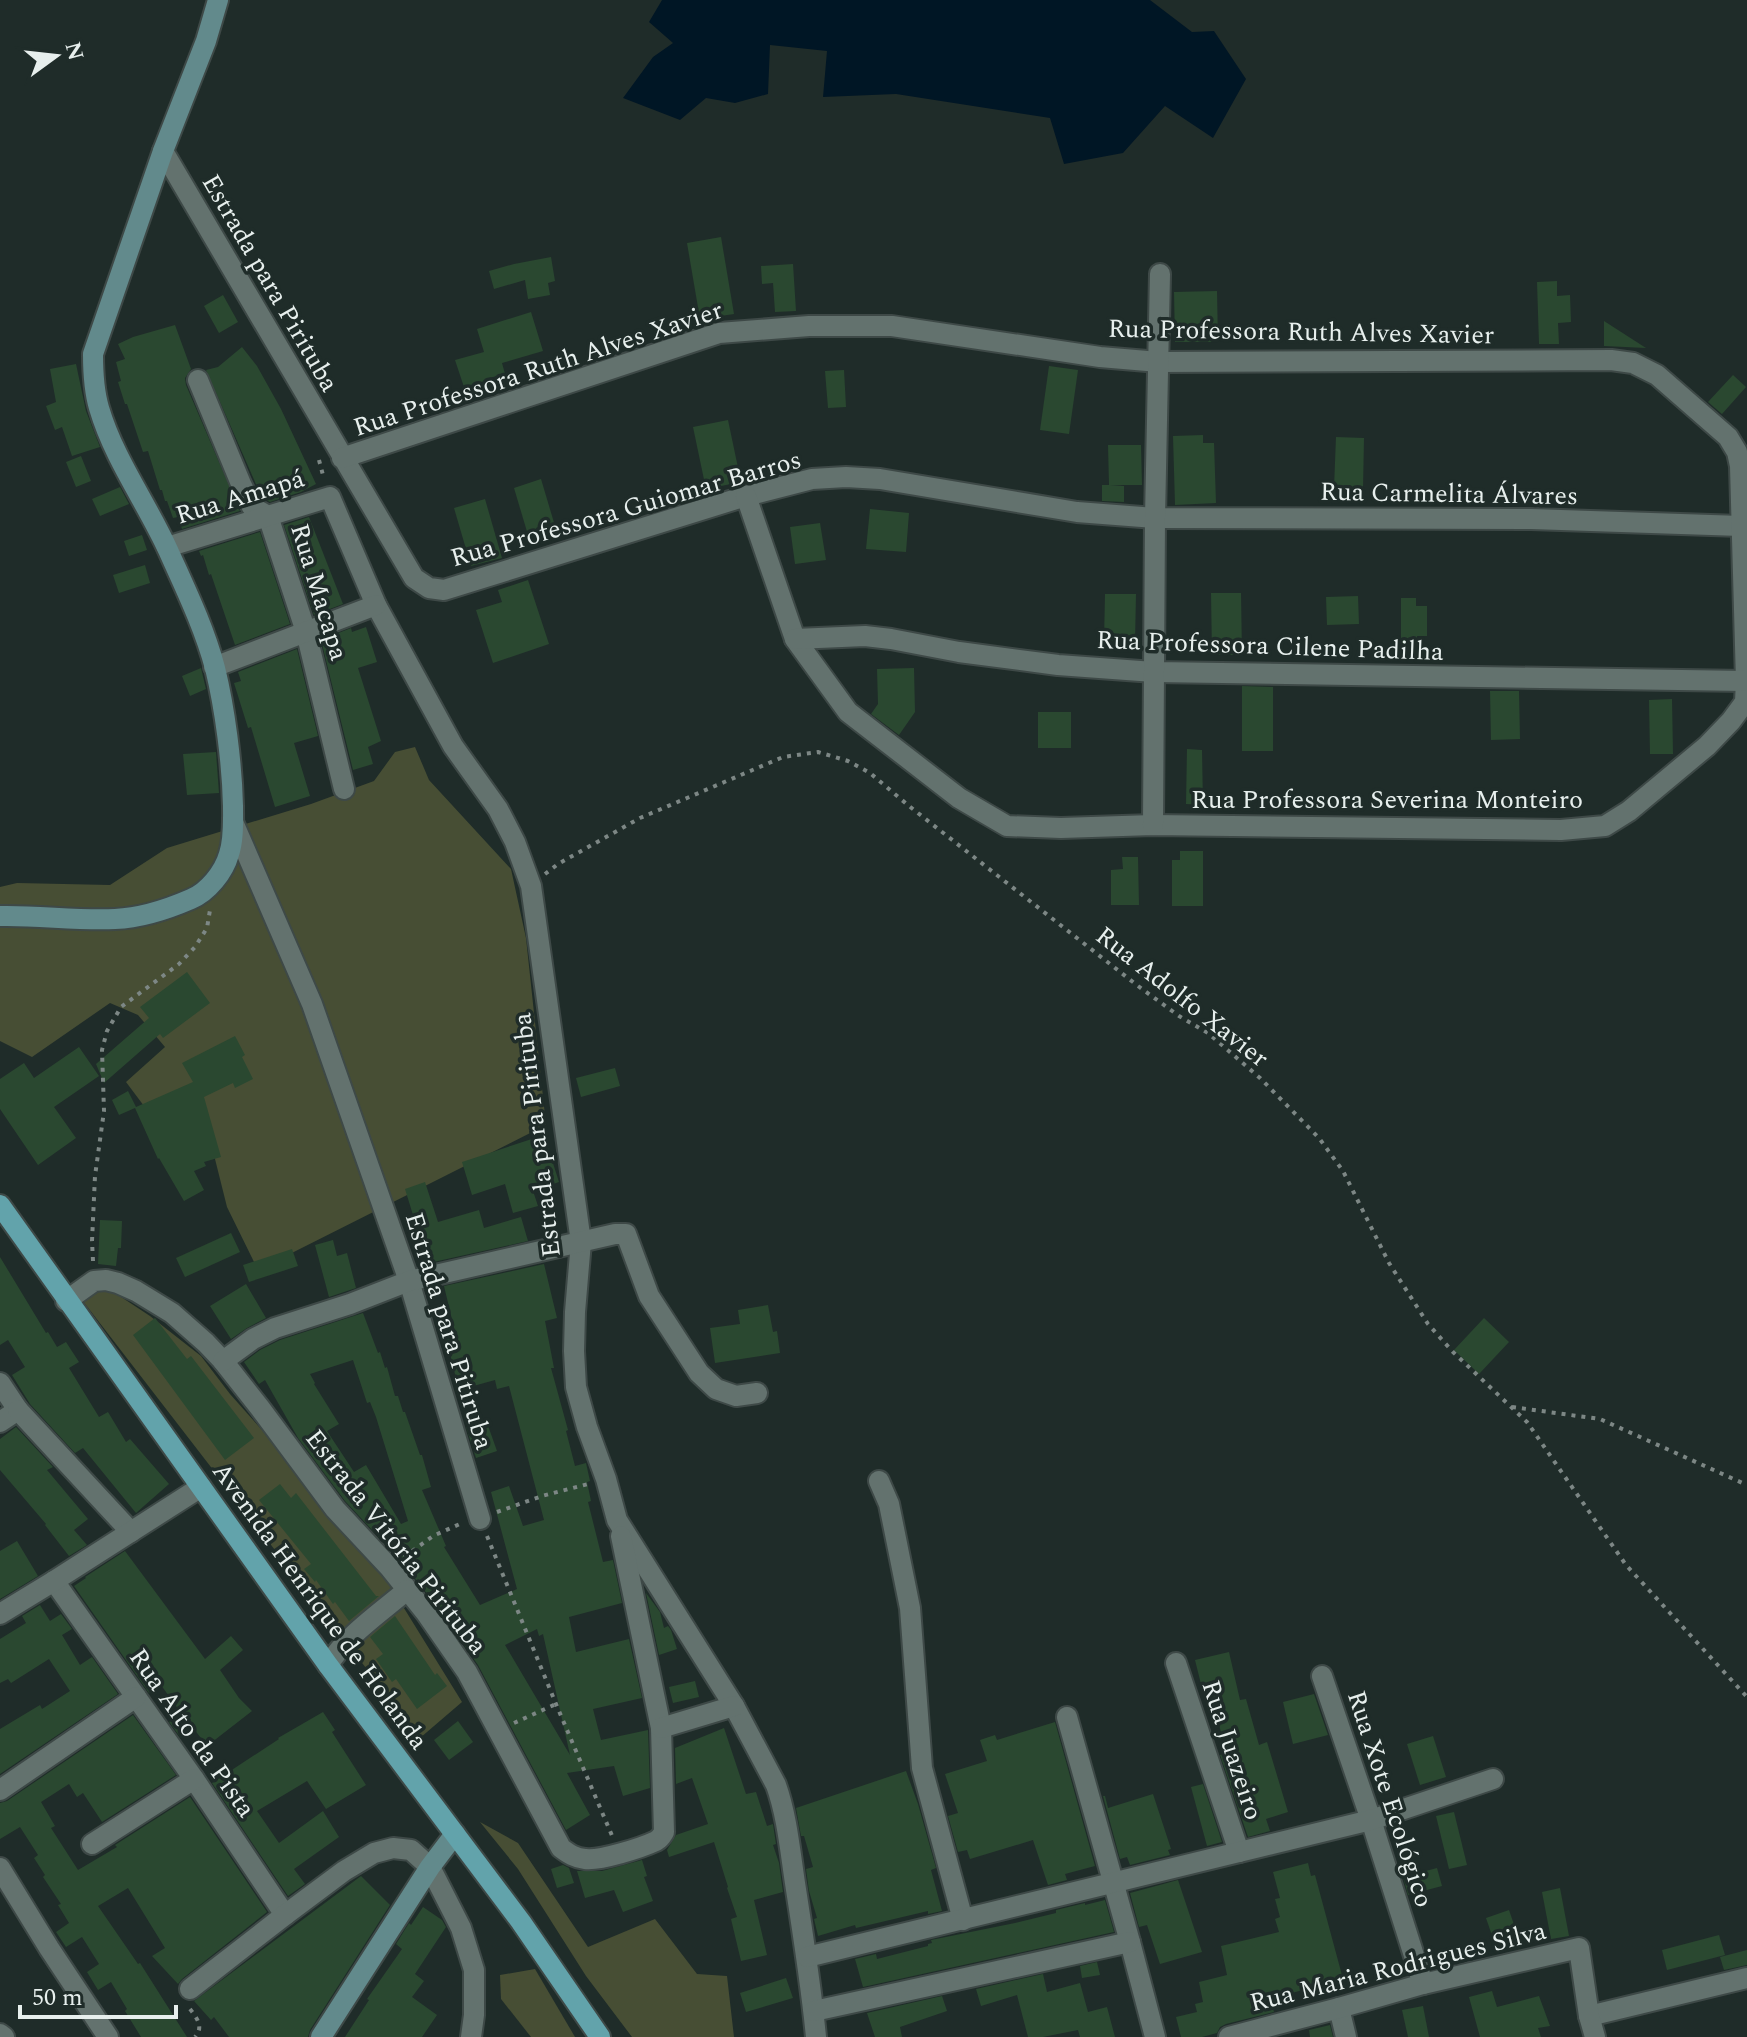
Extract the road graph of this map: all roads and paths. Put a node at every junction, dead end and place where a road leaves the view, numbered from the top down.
1 (218, 0) edge
2 (163, 151) junction
3 (1160, 274) dead end
4 (1159, 362) junction
5 (198, 380) dead end
6 (342, 458) junction
7 (746, 496) junction
8 (330, 497) joint
9 (268, 516) junction
10 (1155, 518) junction
11 (1741, 526) junction
12 (167, 547) junction
13 (444, 590) joint
14 (376, 605) junction
15 (306, 632) junction
16 (795, 639) junction
17 (214, 667) junction
18 (1154, 672) junction
19 (1746, 681) edge
20 (344, 789) dead end
21 (233, 822) junction
22 (1153, 825) junction
23 (215, 880) junction
24 (531, 886) junction
25 (0, 916) edge
26 (0, 1205) edge
27 (581, 1242) junction
28 (94, 1281) junction
29 (409, 1281) junction
30 (66, 1301) junction
31 (223, 1361) junction
32 (0, 1383) edge
33 (757, 1393) dead end
34 (1512, 1407) junction
35 (18, 1410) junction
36 (0, 1422) edge
37 (606, 1479) junction
38 (879, 1481) dead end
39 (1747, 1485) edge
40 (201, 1487) junction
41 (480, 1519) junction
42 (617, 1520) junction
43 (131, 1532) junction
44 (390, 1568) junction
45 (54, 1581) junction
46 (407, 1590) junction
47 (0, 1614) edge
48 (1176, 1663) dead end
49 (328, 1665) junction
50 (1322, 1676) dead end
51 (136, 1697) junction
52 (1747, 1697) edge
53 (556, 1704) junction
54 (734, 1706) junction
55 (1067, 1717) dead end
56 (661, 1728) junction
57 (497, 1731) junction
58 (194, 1779) junction
59 (1493, 1779) dead end
60 (0, 1790) edge
61 (1371, 1820) junction
62 (455, 1834) junction
63 (92, 1844) dead end
64 (1239, 1852) junction
65 (620, 1853) junction
66 (430, 1867) junction
67 (0, 1868) edge
68 (1114, 1883) junction
69 (285, 1915) junction
70 (963, 1920) junction
71 (1130, 1942) junction
72 (807, 1957) junction
73 (1747, 1978) edge
74 (1423, 1984) junction
75 (190, 1989) joint
76 (1339, 2008) junction
77 (814, 2011) junction
78 (1589, 2016) junction
79 (108, 2037) edge
80 (195, 2037) edge
81 (321, 2037) edge
82 (471, 2037) edge
83 (600, 2037) edge
84 (816, 2037) edge
85 (1155, 2037) edge
86 (1229, 2037) edge
87 (1346, 2037) edge
88 (1595, 2037) edge

1 - 2 main road
2 - 6 street, Estrada para Pirituba
2 - 12 main road
3 - 4 street
4 - 6 street, Rua Professora Ruth Alves Xavier
4 - 10 street
4 - 11 street, Rua Professora Ruth Alves Xavier
5 - 9 street, Rua Macapa
6 - 13 street, Estrada para Pirituba
7 - 10 street, Rua Professora Guiomar Barros
7 - 13 street, Rua Professora Guiomar Barros
7 - 16 street
8 - 9 street, Rua Amapá
8 - 14 street, Estrada para Pirituba
9 - 12 street, Rua Amapá
9 - 15 street, Rua Macapa
10 - 11 street, Rua Carmelita Álvares
10 - 18 street
11 - 19 street
12 - 17 main road
14 - 15 street
14 - 24 street, Estrada para Pirituba
15 - 17 street
15 - 20 street, Rua Macapa
16 - 18 street, Rua Professora Cilene Padilha
16 - 22 street, Rua Professora Severina Monteiro
17 - 21 main road
18 - 19 street, Rua Professora Cilene Padilha
18 - 22 street
19 - 22 street, Rua Professora Severina Monteiro
21 - 23 main road
21 - 29 street, Estrada para Pitiruba
23 - 25 main road
23 - 28 path
24 - 27 street, Estrada para Pirituba
24 - 34 path, Rua Adolfo Xavier
26 - 30 main road, Avenida Henrique de Holanda
27 - 29 street
27 - 33 street
27 - 37 street, Estrada para Pirituba
28 - 30 street
28 - 31 street, Estrada Vitória Pirituba
29 - 31 street
29 - 41 street, Estrada para Pitiruba
30 - 40 main road, Avenida Henrique de Holanda
31 - 44 street, Estrada Vitória Pirituba
32 - 35 street
34 - 39 path
34 - 52 path, Rua Adolfo Xavier
35 - 36 street
35 - 43 street
37 - 41 path
37 - 42 street, Estrada para Pirituba
38 - 70 street
40 - 43 street
40 - 49 main road, Avenida Henrique de Holanda
41 - 44 path
41 - 53 path
42 - 54 street, Estrada para Pirituba
42 - 56 street, Estrada Vitória Pirituba
43 - 45 street
44 - 46 street, Estrada Vitória Pirituba
45 - 47 street
45 - 51 street, Rua Alto da Pista
46 - 49 street
46 - 57 street, Estrada Vitória Pirituba
48 - 64 street, Rua Juazeiro
49 - 62 main road, Avenida Henrique de Holanda
50 - 61 street, Rua Xote Ecológico
51 - 58 street, Rua Alto da Pista
51 - 60 street
53 - 57 path
53 - 65 path
54 - 56 street
54 - 72 street, Estrada para Pirituba
55 - 68 street
56 - 65 street, Estrada Vitória Pirituba
57 - 65 street, Estrada Vitória Pirituba
58 - 63 street
58 - 69 street, Rua Alto da Pista
59 - 61 street
61 - 64 street
61 - 74 street, Rua Xote Ecológico
62 - 66 main road
62 - 83 main road, Avenida Henrique de Holanda
64 - 68 street
66 - 69 street
66 - 81 main road
66 - 82 street
67 - 79 street
68 - 70 street
68 - 71 street
69 - 75 street
70 - 72 street
71 - 77 street
71 - 85 street
72 - 77 street, Estrada para Pirituba
73 - 78 street
74 - 76 street, Rua Maria Rodrigues Silva
74 - 78 street, Rua Maria Rodrigues Silva
75 - 80 path
76 - 86 street, Rua Maria Rodrigues Silva
76 - 87 street
77 - 84 street, Estrada para Pirituba
78 - 88 street

